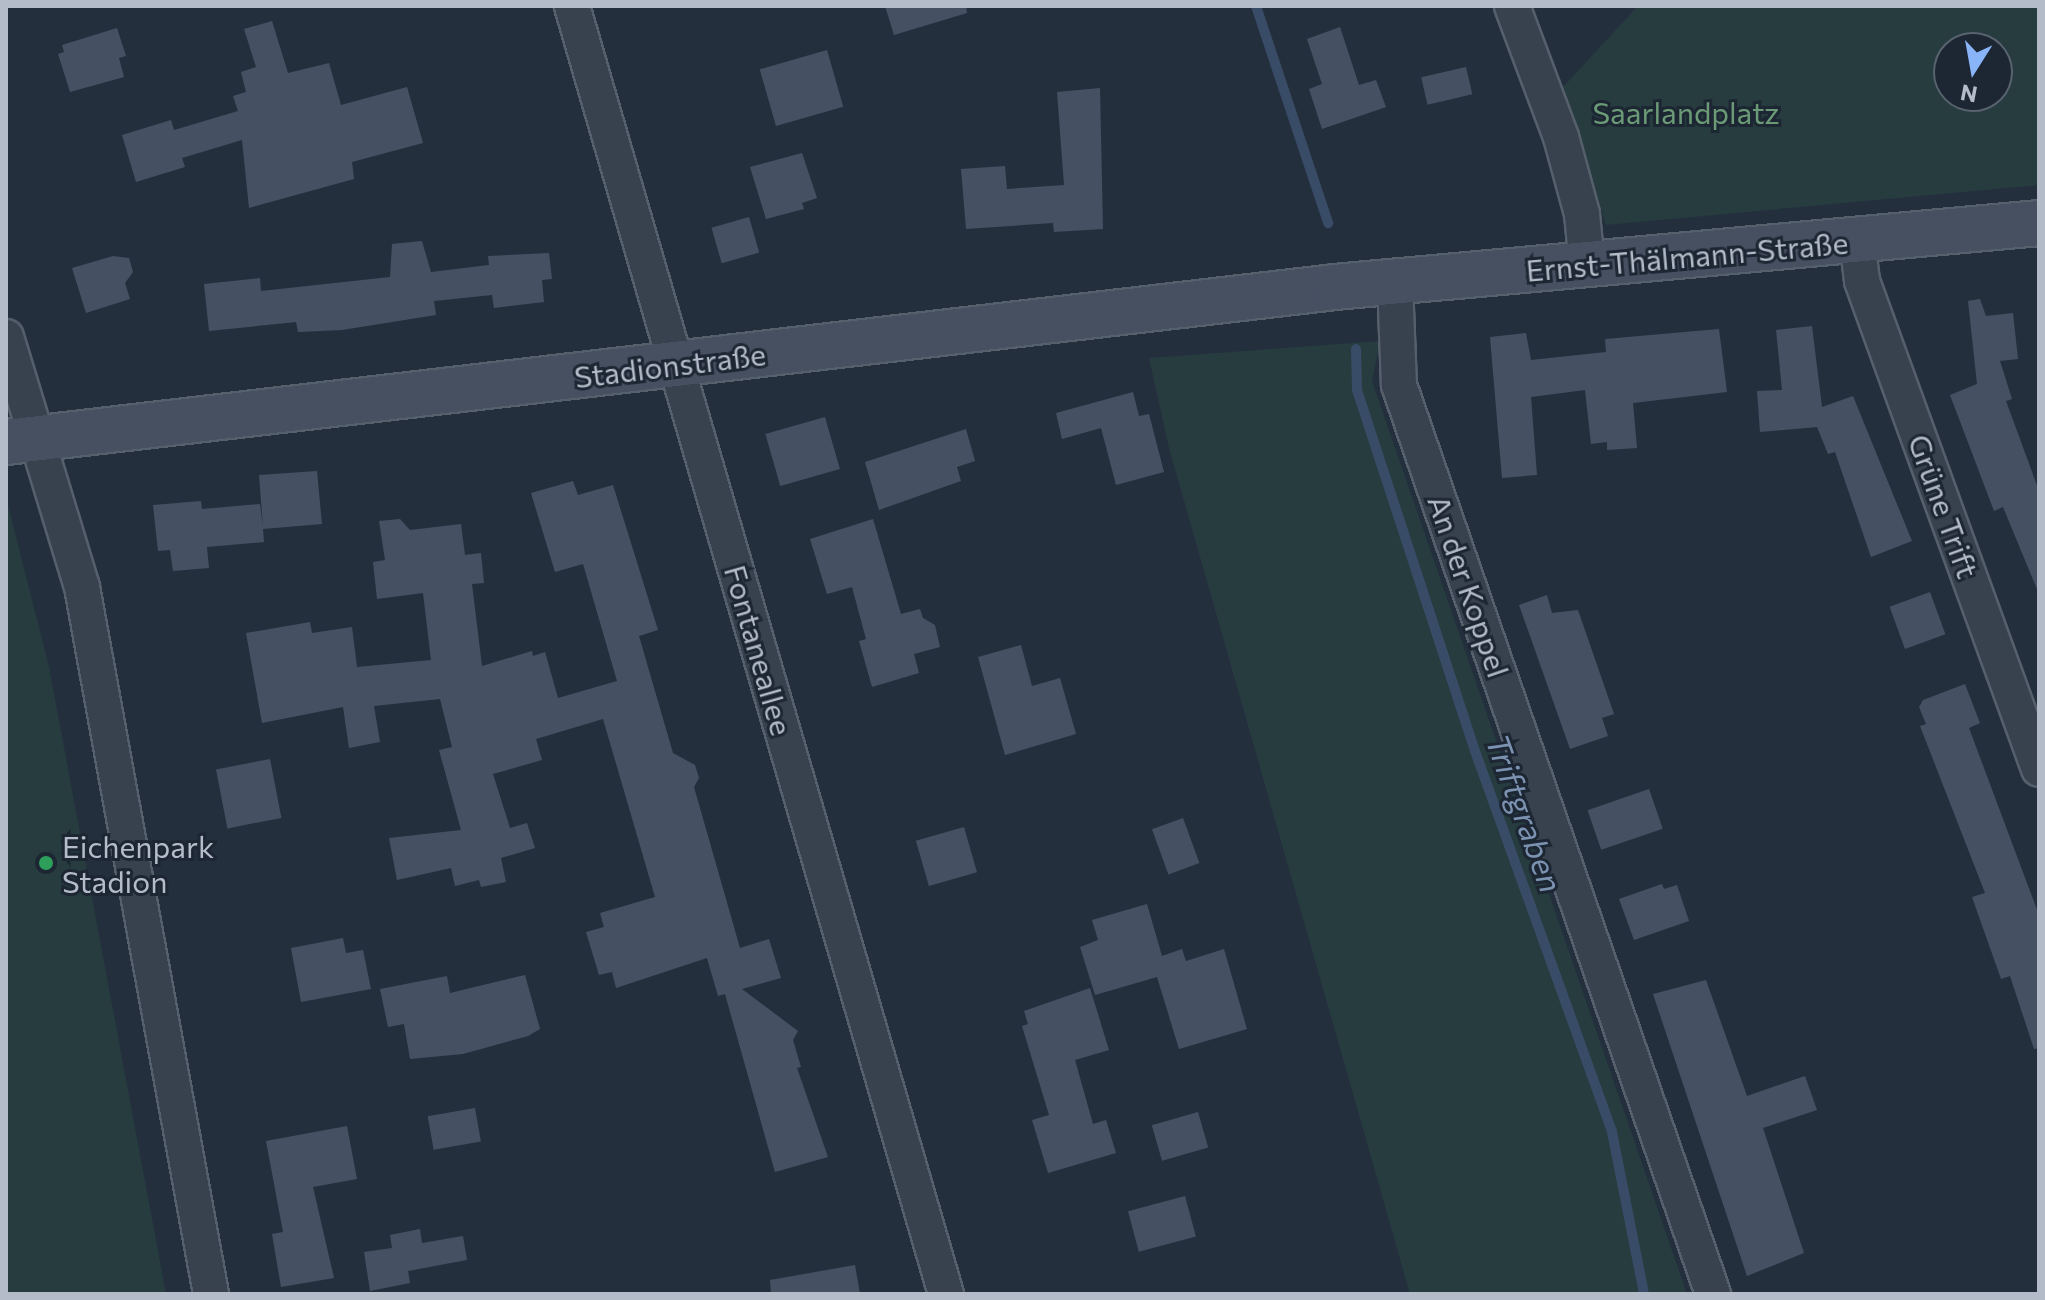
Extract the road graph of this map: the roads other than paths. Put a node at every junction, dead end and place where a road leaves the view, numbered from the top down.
1 (572, 6) edge
2 (1512, 6) edge
3 (2039, 223) edge
4 (1857, 240) junction
5 (1587, 265) junction
6 (1395, 282) junction
7 (1335, 287) joint
8 (6, 337) edge
9 (675, 364) junction
10 (22, 440) edge
11 (2039, 769) edge
12 (211, 1294) edge
13 (946, 1294) edge
14 (1713, 1294) edge

1 - 9 street, Fontaneallee
2 - 5 street
3 - 4 street, Ernst-Thälmann-Straße
4 - 5 street, Ernst-Thälmann-Straße
4 - 11 street, Grüne Trift
5 - 6 street, Ernst-Thälmann-Straße
6 - 7 street, Ernst-Thälmann-Straße
6 - 14 street, An der Koppel
7 - 9 street, Stadionstraße
8 - 10 street
9 - 10 street, Stadionstraße
9 - 13 street, Fontaneallee
10 - 12 street

